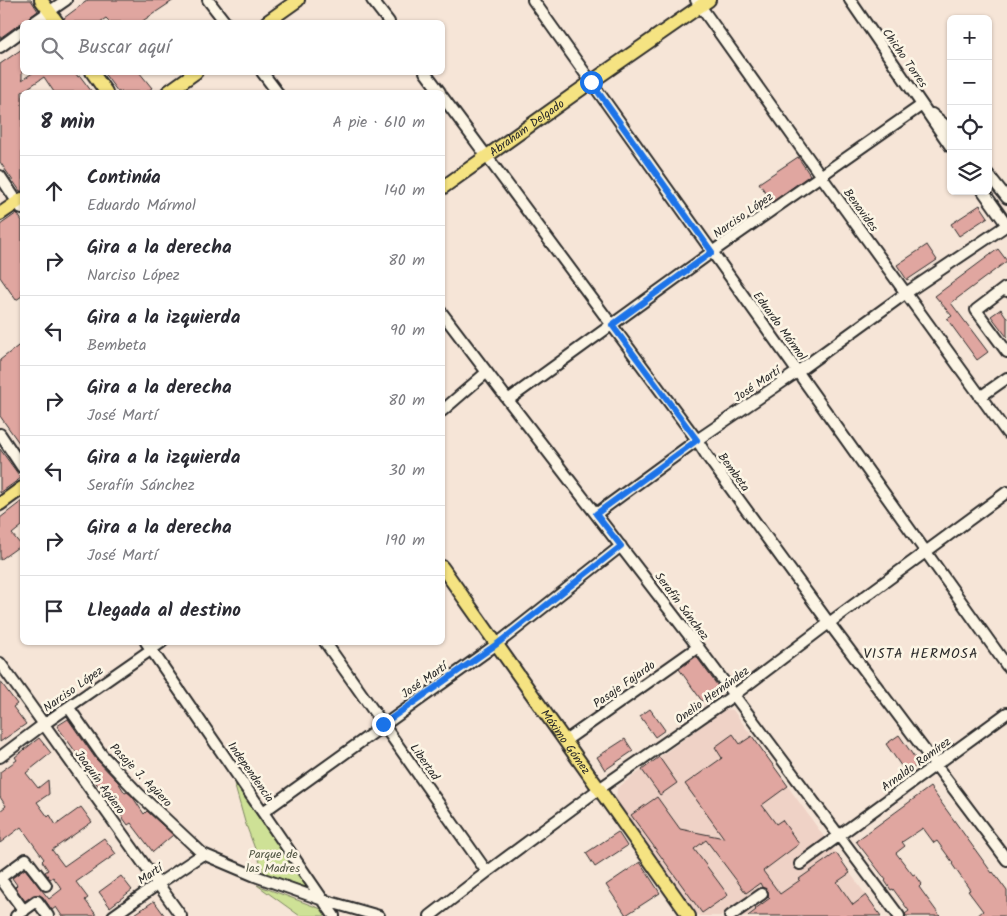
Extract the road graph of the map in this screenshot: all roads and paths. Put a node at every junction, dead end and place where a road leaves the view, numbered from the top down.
1 (41, 0) edge
2 (66, 0) edge
3 (208, 0) edge
4 (298, 0) edge
5 (372, 0) edge
6 (533, 0) edge
7 (850, 0) edge
8 (702, 2) edge
9 (50, 12) junction
10 (37, 20) edge
11 (56, 20) edge
12 (223, 20) edge
13 (269, 20) edge
14 (387, 20) edge
15 (20, 32) edge
16 (0, 47) edge
17 (94, 75) edge
18 (192, 75) edge
19 (264, 75) edge
20 (427, 75) edge
21 (591, 82) junction
22 (105, 90) edge
23 (171, 90) edge
24 (276, 90) edge
25 (438, 90) edge
26 (445, 100) edge
27 (922, 105) junction
28 (947, 127) edge
29 (947, 141) edge
30 (487, 157) junction
31 (0, 176) edge
32 (821, 176) junction
33 (992, 179) edge
34 (445, 186) edge
35 (985, 195) edge
36 (1007, 198) edge
37 (20, 202) edge
38 (20, 204) edge
39 (0, 214) edge
40 (1007, 225) edge
41 (712, 252) junction
42 (1007, 290) edge
43 (906, 293) junction
44 (445, 317) edge
45 (612, 325) junction
46 (1007, 352) edge
47 (487, 372) junction
48 (797, 372) junction
49 (1007, 378) edge
50 (980, 397) junction
51 (508, 400) junction
52 (445, 408) edge
53 (1007, 433) edge
54 (0, 434) edge
55 (697, 440) junction
56 (20, 463) edge
57 (20, 489) edge
58 (1007, 492) edge
59 (0, 504) edge
60 (596, 514) junction
61 (621, 546) junction
62 (926, 552) junction
63 (445, 571) edge
64 (829, 623) junction
65 (497, 644) junction
66 (327, 645) edge
67 (149, 646) edge
68 (698, 647) junction
69 (0, 663) edge
70 (1007, 666) edge
71 (734, 695) junction
72 (69, 708) junction
73 (1007, 714) edge
74 (44, 724) junction
75 (383, 724) junction
76 (565, 741) junction
77 (0, 757) edge
78 (935, 765) junction
79 (599, 789) junction
80 (263, 812) junction
81 (838, 835) junction
82 (203, 854) junction
83 (1007, 860) edge
84 (800, 864) dead end
85 (486, 872) junction
86 (0, 878) edge
87 (158, 884) junction
88 (46, 885) dead end
89 (762, 894) dead end
90 (324, 900) junction
91 (20, 913) edge
92 (48, 916) edge
93 (113, 916) edge
94 (181, 916) edge
95 (334, 916) edge
96 (379, 916) edge
97 (430, 916) edge
98 (689, 916) edge
99 (730, 916) edge
100 (899, 916) edge

1 - 9 main road
2 - 9 street
3 - 12 street
4 - 13 main road
5 - 14 street
6 - 21 street, Eduardo Mármol
7 - 27 street, Chicho Torres
8 - 21 main road, Abraham Delgado
8 - 32 street, Benavides
9 - 10 street
9 - 11 main road
15 - 16 street
17 - 22 main road
18 - 23 main road
19 - 24 street
20 - 25 street
21 - 30 main road, Abraham Delgado
21 - 41 street, Eduardo Mármol
26 - 30 street, Bembeta
27 - 28 street, Chicho Torres
27 - 29 street, Chicho Torres
27 - 32 street, Narciso López
30 - 34 main road, Abraham Delgado
30 - 45 street, Bembeta
31 - 37 street
32 - 41 street, Narciso López
32 - 43 street, Benavides
33 - 36 street
35 - 40 street
38 - 39 main road
40 - 43 street, José Martí
41 - 45 street, Narciso López
41 - 48 street, Eduardo Mármol
42 - 46 street
43 - 48 street, José Martí
43 - 50 street, Benavides
44 - 47 street, Serafín Sánchez
45 - 51 street, Narciso López
45 - 55 street, Bembeta
47 - 51 street, Serafín Sánchez
47 - 52 street
48 - 55 street, José Martí
48 - 62 street, Eduardo Mármol
49 - 50 street
50 - 53 street, Benavides
51 - 60 street, Serafín Sánchez
54 - 56 street
55 - 60 street, José Martí
55 - 64 street, Bembeta
57 - 59 main road
58 - 62 street, Onelio Hernández
60 - 61 street, Serafín Sánchez
61 - 65 street, José Martí
61 - 68 street, Serafín Sánchez
62 - 64 street, Onelio Hernández
62 - 70 street, Eduardo Mármol
63 - 65 main road, Máximo Gómez
64 - 71 street, Onelio Hernández
64 - 78 street, Bembeta
65 - 75 street, José Martí
65 - 76 main road, Máximo Gómez
66 - 75 street, Libertad
67 - 72 street, Narciso López
67 - 80 street, Independencia
68 - 71 street, Serafín Sánchez
68 - 76 street, Pasaje Fajardo
69 - 74 street, Joaquín Agüero
71 - 79 street, Onelio Hernández
71 - 81 street, Serafín Sánchez
72 - 74 street, Narciso López
72 - 82 street, Pasaje J. Agüero
73 - 78 street, Arnaldo Ramírez
74 - 77 street, Narciso López
74 - 87 street, Joaquín Agüero
75 - 80 street, José Martí
75 - 85 street, Libertad
76 - 79 main road, Máximo Gómez
78 - 81 street, Arnaldo Ramírez
78 - 83 street, Bembeta
79 - 85 street, Onelio Hernández
79 - 98 main road, Máximo Gómez
80 - 90 street, Independencia
81 - 84 street, Arnaldo Ramírez
81 - 100 street, Serafín Sánchez
82 - 87 street, Martí
82 - 90 street
85 - 97 street, Onelio Hernández
86 - 88 street
86 - 91 street
87 - 93 street, Martí
87 - 94 street, Joaquín Agüero
89 - 99 street
90 - 95 street, Independencia
90 - 96 street
91 - 92 street

